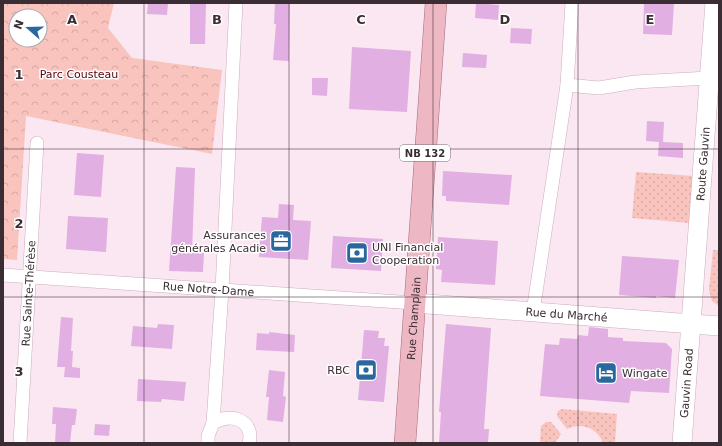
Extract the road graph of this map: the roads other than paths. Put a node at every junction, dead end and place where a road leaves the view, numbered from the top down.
1 (236, 3) edge
2 (436, 3) edge
3 (572, 3) edge
4 (715, 3) edge
5 (709, 78) junction
6 (567, 85) junction
7 (38, 143) dead end
8 (3, 275) edge
9 (30, 277) junction
10 (222, 290) junction
11 (414, 303) junction
12 (534, 312) junction
13 (691, 324) junction
14 (719, 326) edge
15 (214, 423) junction
16 (20, 443) edge
17 (208, 443) edge
18 (249, 443) edge
19 (405, 443) edge
20 (682, 443) edge

1 - 10 street
2 - 11 main road, Rue Champlain / NB 132
3 - 6 street
4 - 5 street, Route Gauvin
5 - 6 street
5 - 13 street, Route Gauvin
6 - 12 street
7 - 9 street, Rue Sainte-Thérèse
8 - 9 street, Rue Notre-Dame
9 - 10 street, Rue Notre-Dame
9 - 16 street, Rue Sainte-Thérèse
10 - 11 street, Rue Notre-Dame
10 - 15 street
11 - 12 street, Rue du Marché
11 - 19 main road, Rue Champlain / NB 132
12 - 13 street, Rue du Marché
13 - 14 street, Rue du Marché
13 - 20 street, Gauvin Road
15 - 17 street
15 - 18 street

